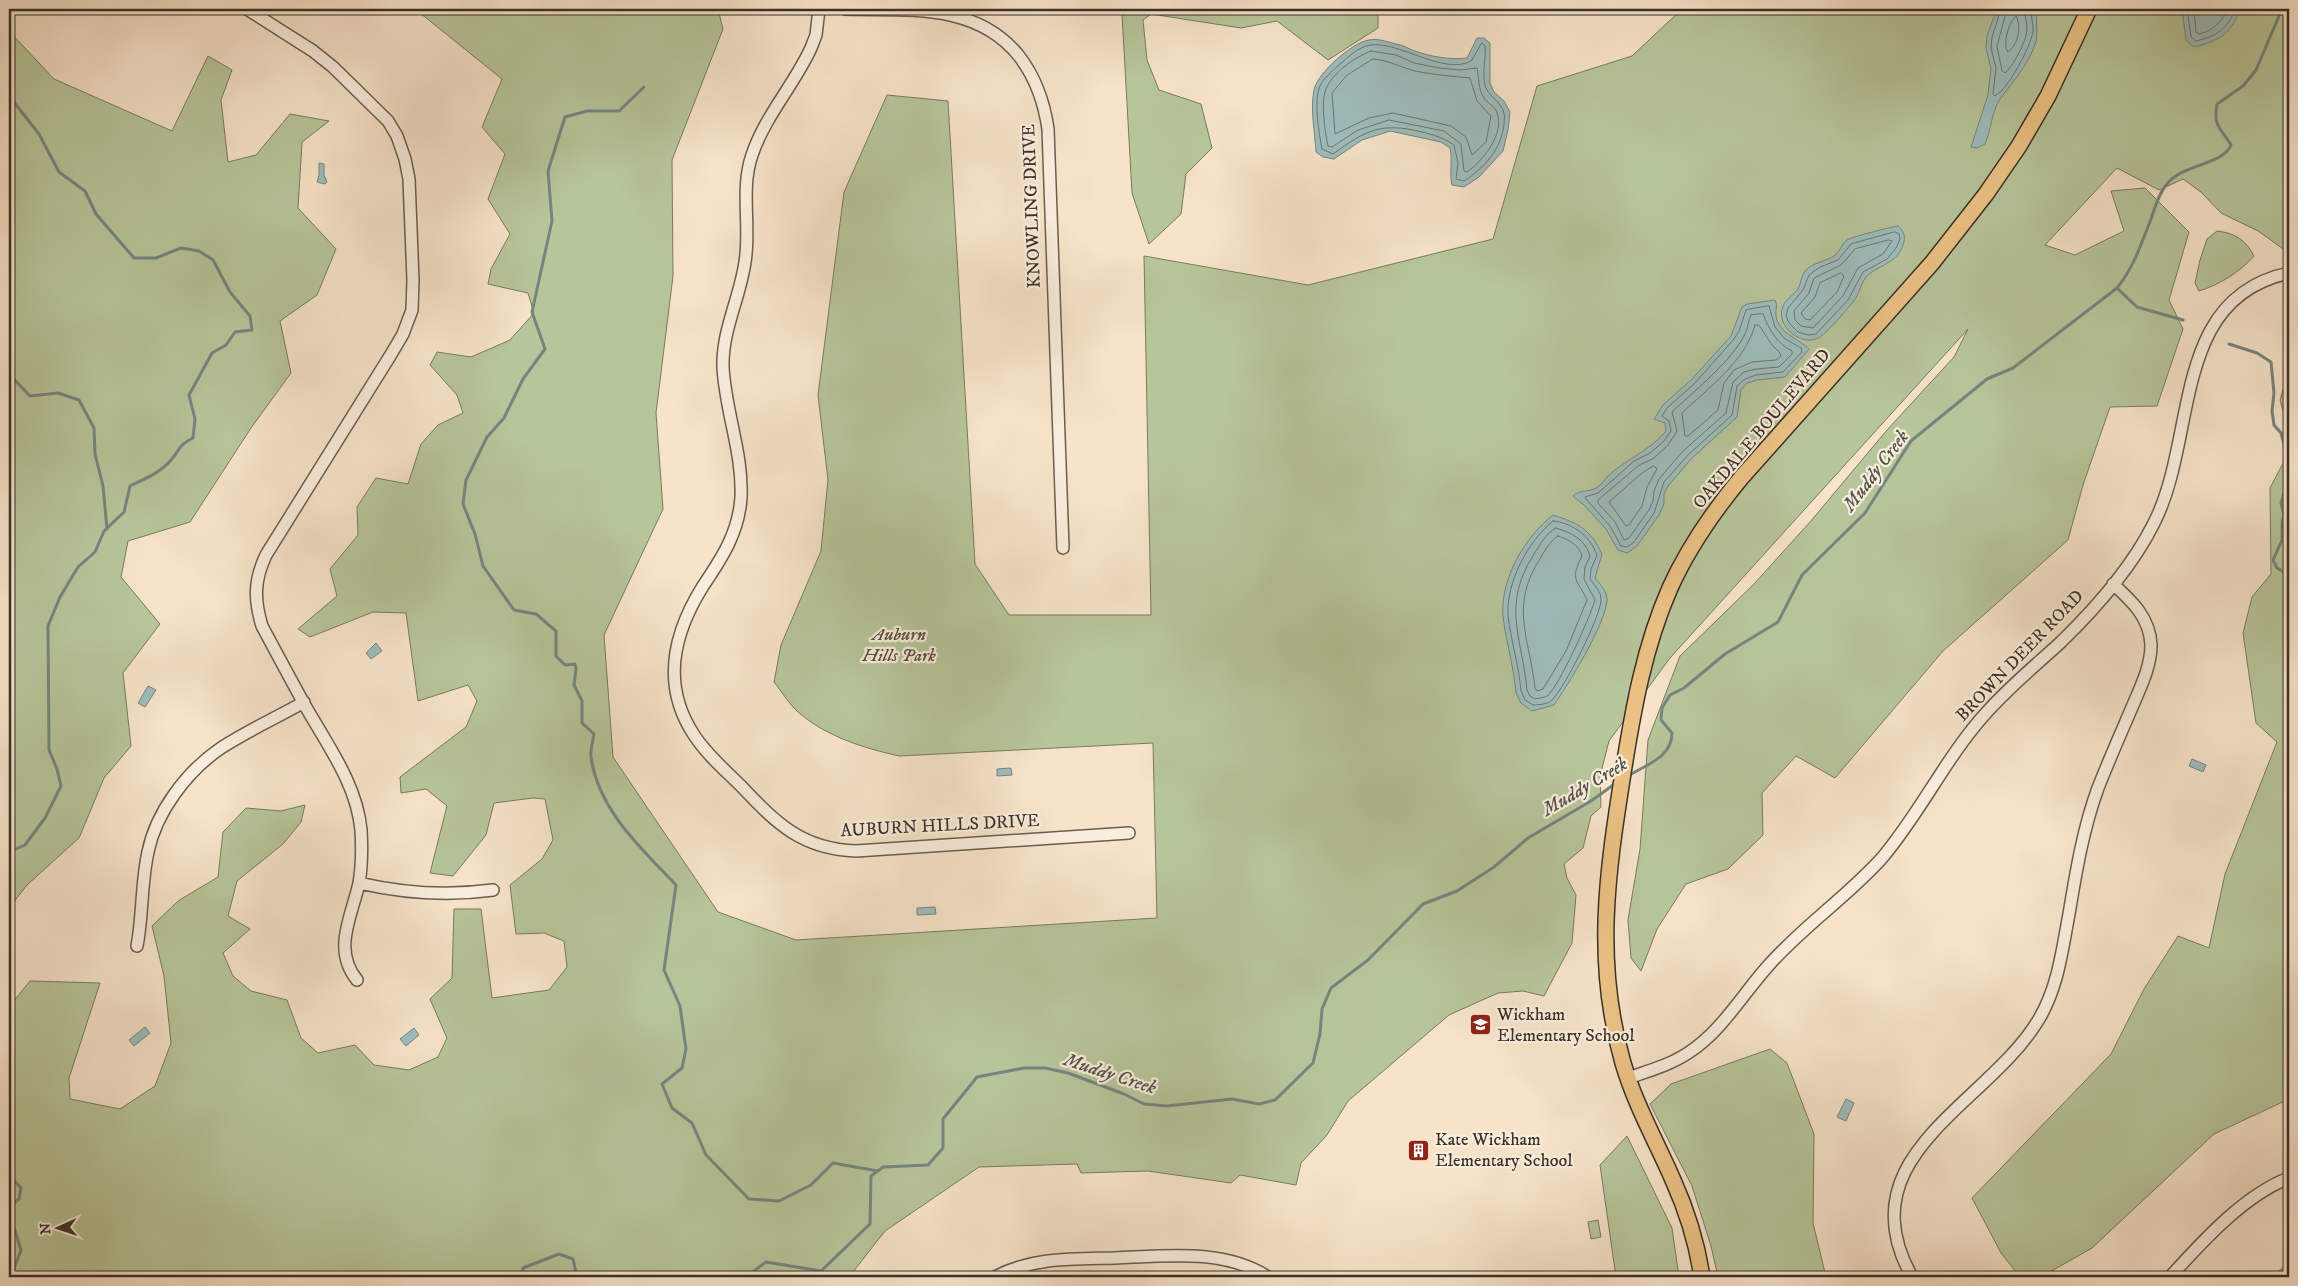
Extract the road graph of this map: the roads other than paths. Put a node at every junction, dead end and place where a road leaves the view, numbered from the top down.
1 (247, 9) edge
2 (820, 9) edge
3 (845, 9) edge
4 (2089, 9) edge
5 (2289, 273) edge
6 (1063, 548) dead end
7 (2112, 584) junction
8 (304, 702) junction
9 (1129, 832) dead end
10 (358, 883) junction
11 (492, 890) dead end
12 (137, 946) dead end
13 (357, 980) dead end
14 (1628, 1078) junction
15 (2289, 1178) edge
16 (995, 1277) edge
17 (1268, 1277) edge
18 (1702, 1277) edge
19 (1912, 1277) edge
20 (2170, 1277) edge

1 - 8 street
2 - 9 street, AUBURN HILLS DRIVE
3 - 6 street, KNOWLING DRIVE
4 - 14 main road, OAKDALE BOULEVARD
5 - 7 street, BROWN DEER ROAD
7 - 14 street, BROWN DEER ROAD
7 - 19 street
8 - 10 street
8 - 12 street
10 - 11 street
10 - 13 street
14 - 18 main road, OAKDALE BOULEVARD
15 - 20 street
16 - 17 street

